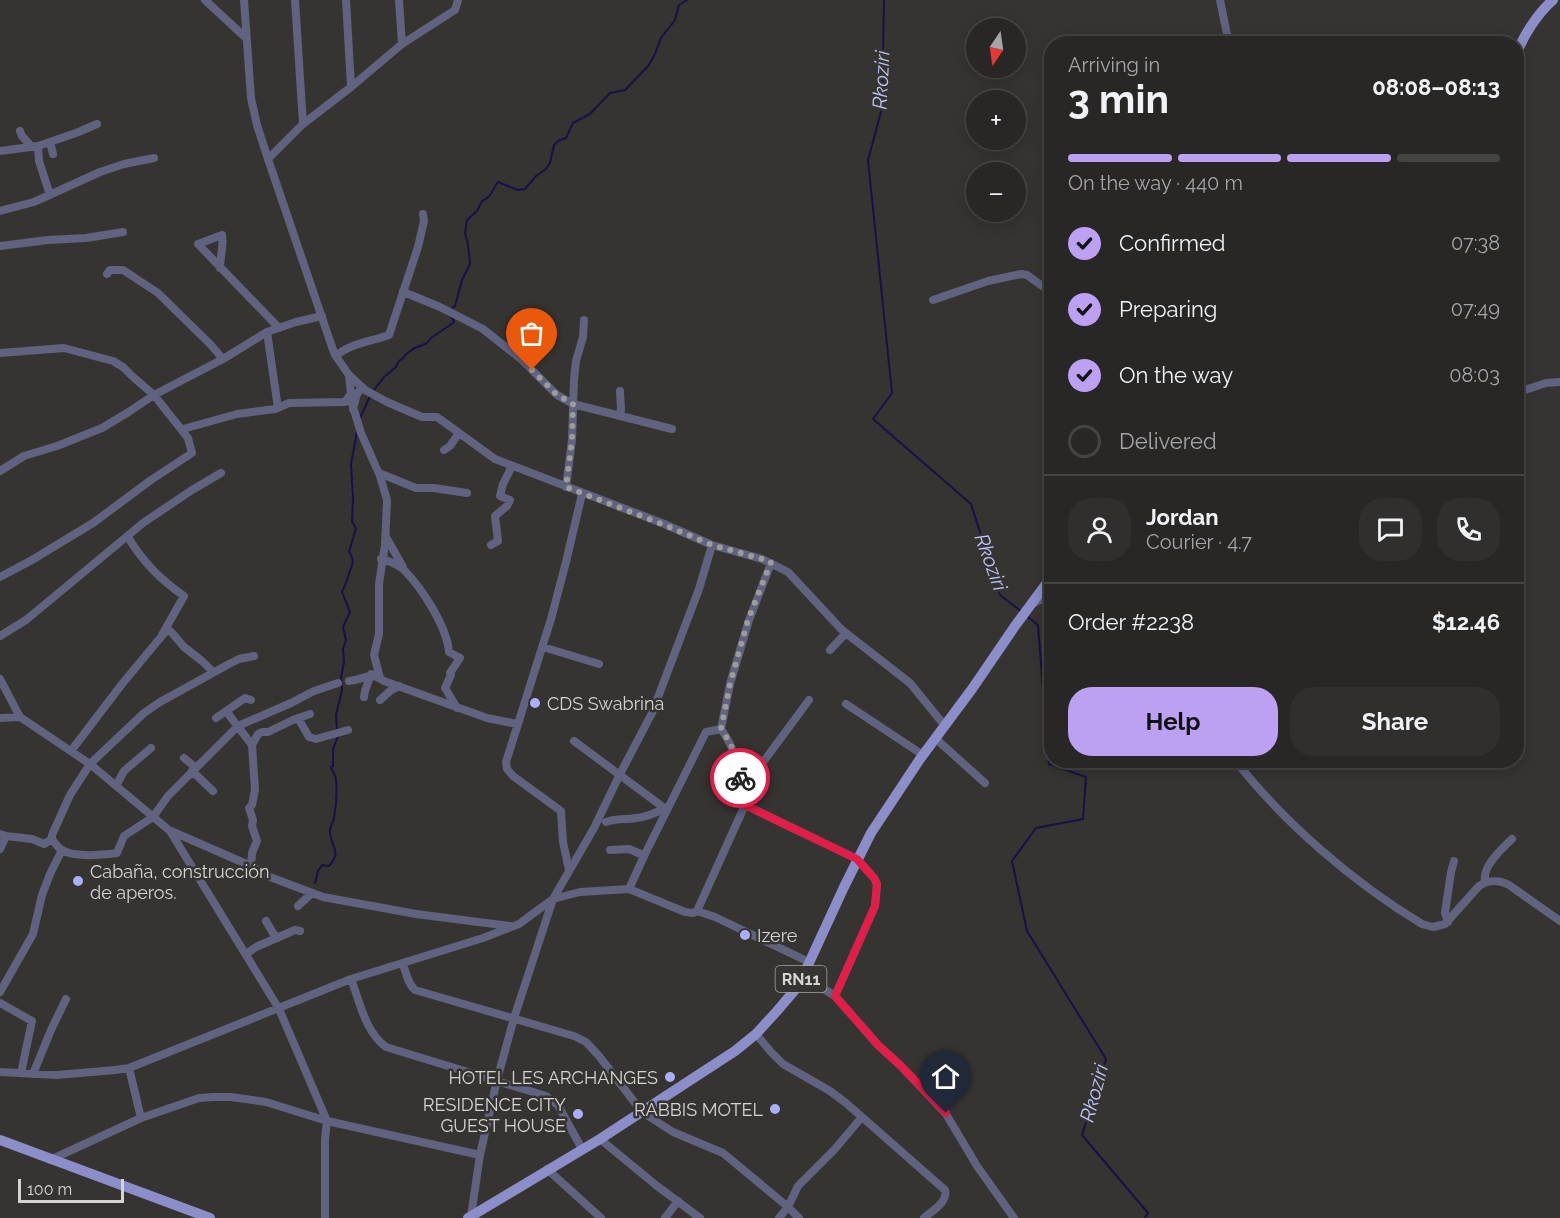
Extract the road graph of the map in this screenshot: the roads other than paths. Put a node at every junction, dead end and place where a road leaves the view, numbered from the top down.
1 (206, 0) edge
2 (243, 0) edge
3 (295, 0) edge
4 (346, 0) edge
5 (399, 0) edge
6 (458, 0) edge
7 (1220, 0) edge
8 (1553, 0) edge
9 (1227, 36) edge
10 (246, 38) junction
11 (1524, 38) edge
12 (402, 44) junction
13 (351, 87) junction
14 (97, 124) dead end
15 (303, 124) junction
16 (20, 131) dead end
17 (50, 142) junction
18 (34, 146) junction
19 (0, 151) edge
20 (53, 154) dead end
21 (154, 158) dead end
22 (268, 159) junction
23 (50, 195) junction
24 (0, 211) edge
25 (423, 214) dead end
26 (123, 232) dead end
27 (0, 246) edge
28 (220, 268) dead end
29 (106, 274) dead end
30 (1044, 287) edge
31 (404, 291) junction
32 (933, 300) dead end
33 (322, 316) junction
34 (584, 320) dead end
35 (279, 328) junction
36 (267, 332) junction
37 (0, 353) edge
38 (336, 356) junction
39 (223, 359) junction
40 (349, 375) junction
41 (1560, 382) edge
42 (362, 387) junction
43 (1524, 390) edge
44 (620, 391) dead end
45 (154, 395) junction
46 (350, 397) junction
47 (573, 404) junction
48 (278, 408) junction
49 (353, 409) junction
50 (619, 416) junction
51 (183, 429) junction
52 (672, 429) dead end
53 (459, 433) junction
54 (444, 450) dead end
55 (512, 466) junction
56 (0, 471) edge
57 (221, 473) dead end
58 (379, 473) junction
59 (566, 487) junction
60 (467, 494) dead end
61 (582, 494) junction
62 (128, 537) junction
63 (384, 539) junction
64 (491, 545) dead end
65 (712, 545) junction
66 (381, 560) junction
67 (771, 562) junction
68 (404, 569) junction
69 (0, 577) edge
70 (1044, 586) edge
71 (1044, 600) edge
72 (1028, 607) junction
73 (846, 633) junction
74 (162, 635) junction
75 (0, 636) edge
76 (543, 647) junction
77 (830, 650) dead end
78 (254, 656) dead end
79 (600, 664) dead end
80 (376, 666) junction
81 (213, 672) junction
82 (370, 675) junction
83 (380, 678) junction
84 (0, 679) edge
85 (349, 681) dead end
86 (338, 683) dead end
87 (399, 686) junction
88 (445, 688) junction
89 (364, 697) dead end
90 (251, 700) dead end
91 (380, 700) dead end
92 (437, 700) junction
93 (809, 700) dead end
94 (846, 704) dead end
95 (457, 708) junction
96 (228, 710) junction
97 (310, 714) dead end
98 (20, 717) junction
99 (0, 718) edge
100 (216, 718) dead end
101 (298, 718) junction
102 (517, 724) junction
103 (238, 726) junction
104 (945, 726) junction
105 (721, 729) junction
106 (348, 730) dead end
107 (935, 738) junction
108 (574, 741) dead end
109 (252, 745) junction
110 (151, 748) dead end
111 (71, 751) junction
112 (923, 755) junction
113 (184, 758) dead end
114 (737, 760) junction
115 (90, 764) junction
116 (1242, 768) edge
117 (193, 769) junction
118 (620, 774) junction
119 (985, 783) dead end
120 (116, 786) junction
121 (213, 791) dead end
122 (745, 805) junction
123 (666, 809) junction
124 (153, 817) junction
125 (606, 822) dead end
126 (170, 831) junction
127 (3, 835) edge
128 (52, 839) junction
129 (1512, 839) dead end
130 (0, 849) edge
131 (62, 850) junction
132 (610, 850) dead end
133 (645, 854) junction
134 (857, 859) junction
135 (1454, 861) dead end
136 (251, 866) junction
137 (569, 870) junction
138 (1485, 882) junction
139 (629, 888) junction
140 (311, 894) junction
141 (553, 900) junction
142 (298, 906) dead end
143 (697, 910) junction
144 (266, 921) dead end
145 (1560, 921) edge
146 (1448, 922) junction
147 (510, 927) junction
148 (300, 932) dead end
149 (278, 938) junction
150 (246, 954) junction
151 (809, 962) junction
152 (403, 964) junction
153 (803, 976) junction
154 (351, 979) junction
155 (0, 992) edge
156 (835, 996) junction
157 (66, 999) dead end
158 (0, 1004) edge
159 (279, 1009) junction
160 (514, 1018) junction
161 (756, 1034) junction
162 (129, 1068) junction
163 (0, 1072) edge
164 (21, 1073) junction
165 (33, 1074) junction
166 (497, 1080) junction
167 (642, 1112) junction
168 (862, 1117) junction
169 (141, 1119) junction
170 (327, 1121) junction
171 (600, 1139) junction
172 (0, 1140) edge
173 (582, 1149) junction
174 (480, 1155) junction
175 (50, 1160) junction
176 (548, 1169) junction
177 (678, 1201) junction
178 (788, 1207) junction
179 (469, 1217) edge
180 (210, 1218) edge
181 (325, 1218) edge
182 (601, 1218) edge
183 (665, 1218) edge
184 (700, 1218) edge
185 (779, 1218) edge
186 (799, 1218) edge
187 (924, 1218) edge
188 (1014, 1218) edge

1 - 10 street
2 - 10 street
3 - 15 street
4 - 13 street
5 - 12 street
6 - 12 street
7 - 9 street
8 - 11 main road
10 - 22 street
12 - 13 street
13 - 15 street
14 - 17 street
15 - 22 street
16 - 18 street
17 - 18 street
17 - 20 street
18 - 19 street
18 - 23 street
21 - 23 street
22 - 33 street
23 - 24 street
25 - 31 street
26 - 27 street
28 - 35 street
29 - 39 street
30 - 32 street
31 - 38 street
31 - 47 street
33 - 35 street
33 - 38 street
34 - 47 street
35 - 36 street
36 - 39 street
36 - 48 street
37 - 45 street
38 - 40 street
39 - 45 street
40 - 42 street
40 - 46 street
41 - 43 street
42 - 49 street
42 - 53 street
44 - 50 street
45 - 51 street
45 - 56 street
46 - 48 street
46 - 49 street
47 - 50 street
47 - 59 street
48 - 51 street
49 - 58 street
50 - 52 street
51 - 69 street
53 - 54 street
53 - 55 street
55 - 59 street
55 - 64 street
57 - 62 street
58 - 60 street
58 - 63 street
59 - 61 street
61 - 65 street
61 - 76 street
62 - 74 street
62 - 75 street
63 - 66 street
63 - 68 street
65 - 67 street
65 - 118 street
66 - 68 street
66 - 80 street
67 - 73 street
67 - 105 street
68 - 88 street
70 - 72 main road, RN11
71 - 72 street
72 - 104 main road, RN11
73 - 77 street
73 - 104 street
74 - 81 street
74 - 111 street
76 - 79 street
76 - 102 street
78 - 81 street
80 - 82 street
80 - 83 street
81 - 115 street
82 - 83 street
82 - 85 street
82 - 89 street
83 - 87 street
84 - 98 street
86 - 103 street
87 - 91 street
87 - 92 street
88 - 92 street
88 - 95 street
90 - 96 street
92 - 95 street
93 - 114 street
94 - 112 street
95 - 102 street
96 - 100 street
96 - 103 street
97 - 101 street
98 - 99 street
98 - 111 street
101 - 106 street
101 - 109 street
102 - 137 street
103 - 109 street
103 - 117 street
104 - 107 main road, RN11
105 - 114 street
105 - 123 street
107 - 112 main road, RN11
107 - 119 street
108 - 118 street
109 - 136 street
110 - 120 street
111 - 115 street
112 - 134 main road, RN11
113 - 117 street
114 - 122 street
115 - 120 street
115 - 128 street
116 - 146 street
117 - 121 street
117 - 124 street
118 - 123 street
118 - 137 street
120 - 124 street
122 - 134 street
122 - 143 street
123 - 125 street
123 - 133 street
124 - 126 street
124 - 131 street
126 - 136 street
126 - 150 street
127 - 128 street
127 - 130 street
128 - 131 street
129 - 138 street
131 - 155 street
132 - 133 street
133 - 139 street
134 - 151 main road, RN11
134 - 156 street
135 - 146 street
136 - 140 street
137 - 141 street
138 - 145 street
138 - 146 street
139 - 141 street
139 - 143 street
140 - 142 street
140 - 147 street
141 - 147 street
141 - 160 street
143 - 151 street
144 - 149 street
147 - 152 street
148 - 149 street
149 - 150 street
150 - 159 street
151 - 153 main road, RN11
152 - 154 street
152 - 160 street
153 - 156 street
153 - 161 main road, RN11
154 - 159 street
154 - 166 street
156 - 188 street
157 - 165 street
158 - 164 street
159 - 162 street
159 - 170 street
160 - 166 street
160 - 167 street
161 - 167 main road, RN11
161 - 168 street
162 - 165 street
162 - 169 street
163 - 164 street
164 - 165 street
166 - 173 street
166 - 174 street
167 - 171 main road, RN11
167 - 178 street
168 - 178 street
168 - 187 street
169 - 170 street
169 - 175 street
170 - 174 street
170 - 181 street
171 - 173 main road, RN11
171 - 177 street
172 - 175 main road
173 - 176 main road, RN11
174 - 179 street
175 - 180 main road
176 - 179 main road, RN11
176 - 182 street
177 - 183 street
177 - 184 street
178 - 185 street
178 - 186 street

